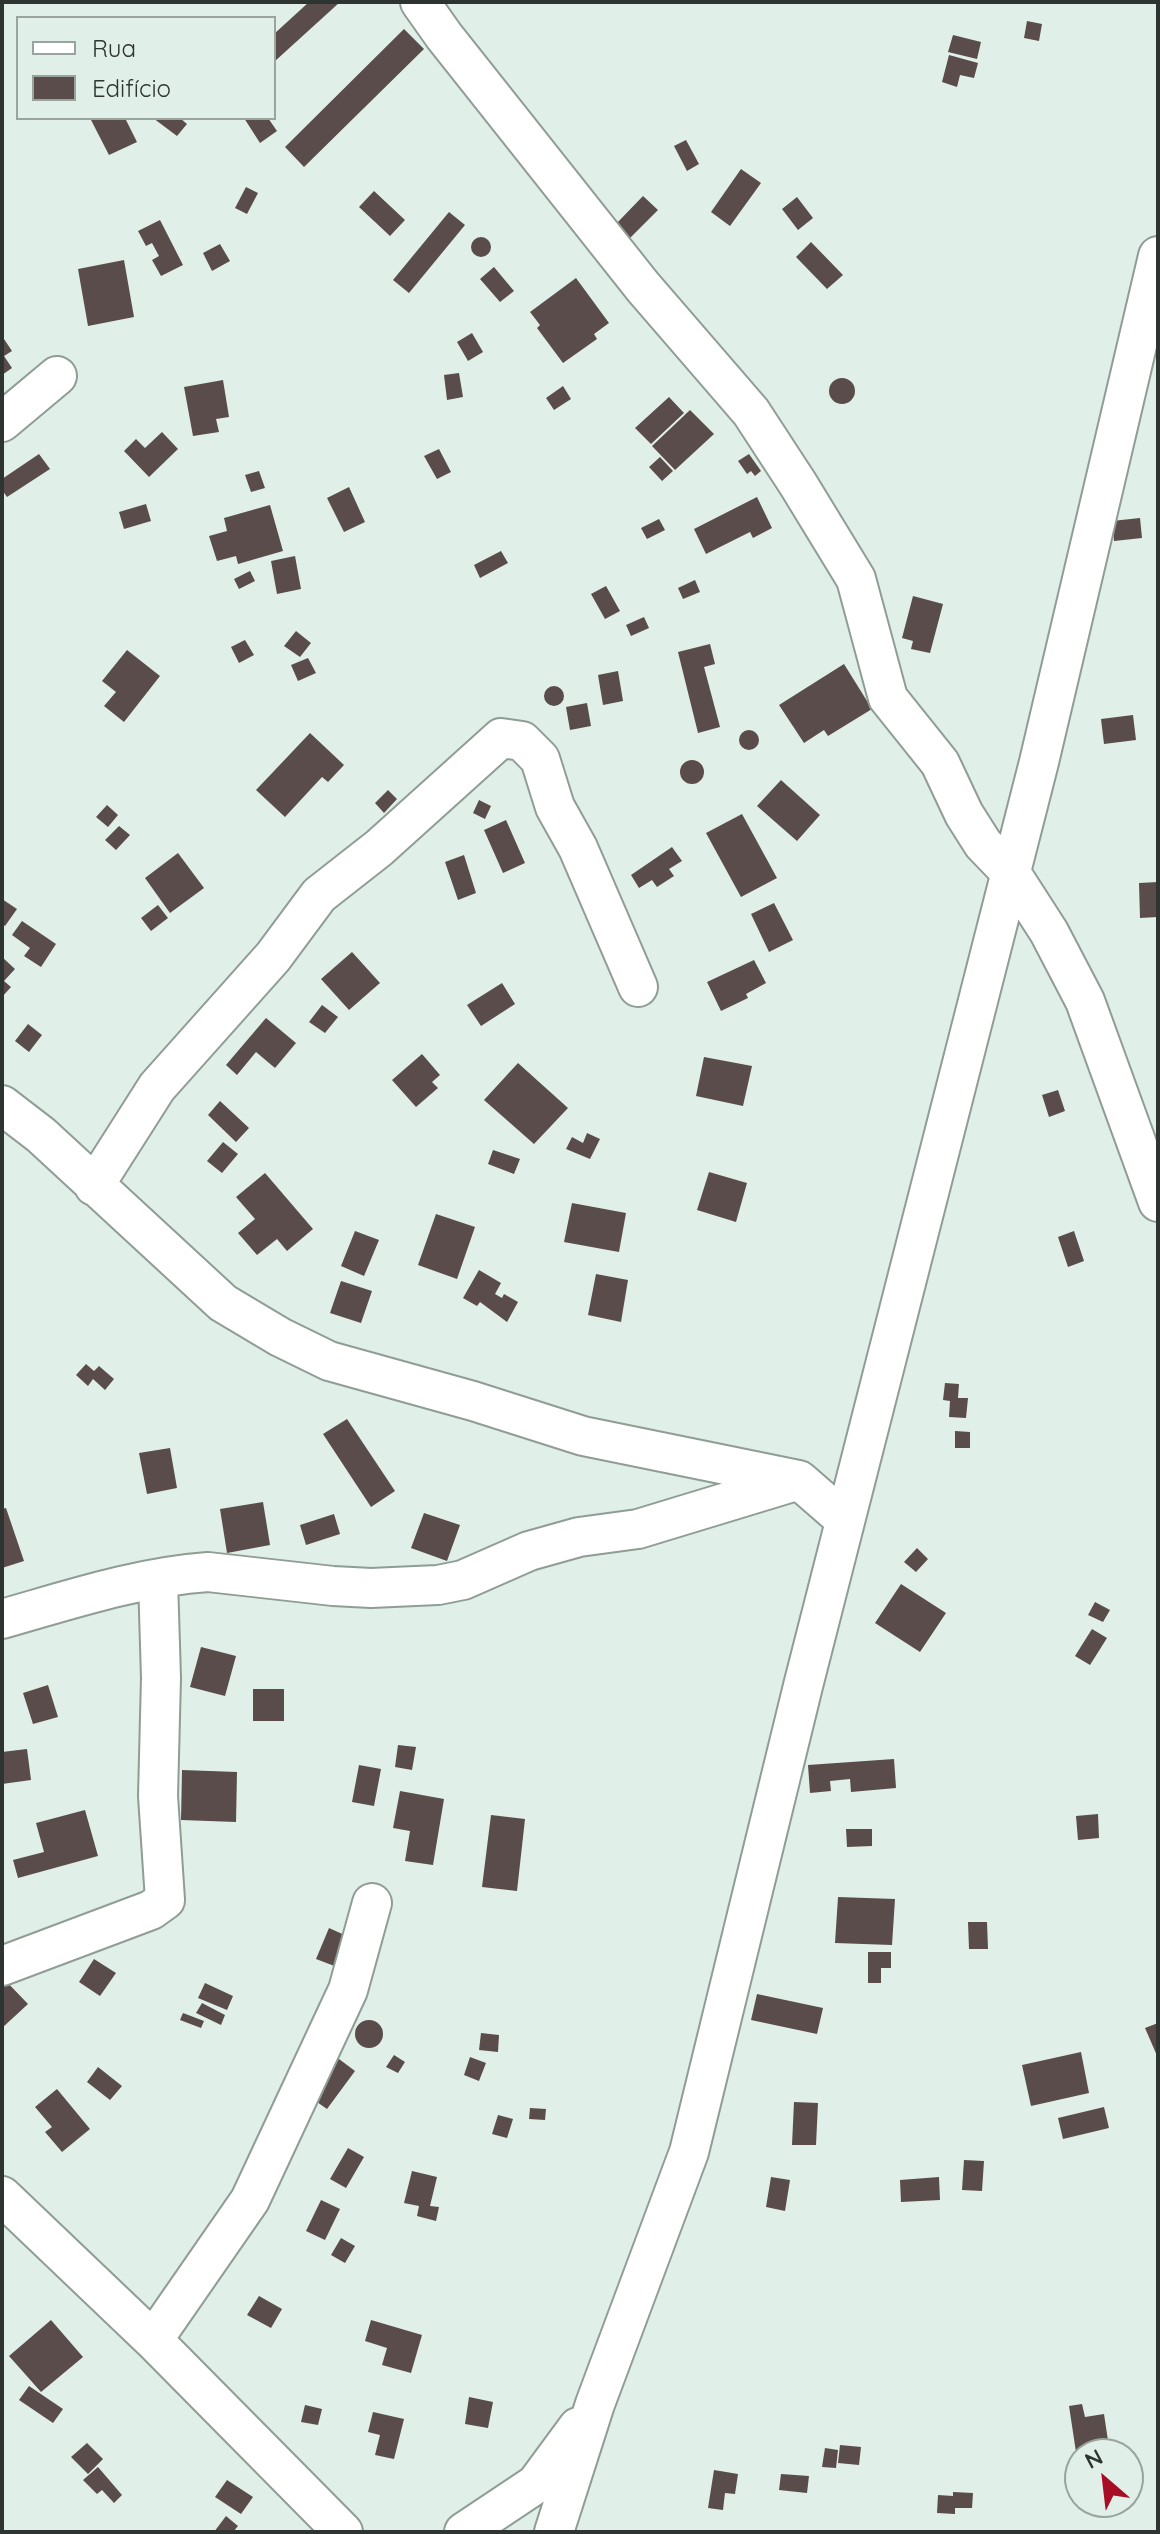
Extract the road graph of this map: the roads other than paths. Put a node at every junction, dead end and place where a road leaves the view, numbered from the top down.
1 (420, 2) edge
2 (1158, 256) edge
3 (57, 376) dead end
4 (2, 422) edge
5 (1011, 873) junction
6 (638, 987) dead end
7 (2, 1105) edge
8 (94, 1186) junction
9 (1158, 1202) edge
10 (799, 1480) junction
11 (845, 1520) junction
12 (158, 1579) junction
13 (2, 1619) edge
14 (372, 1903) dead end
15 (2, 1966) edge
16 (2, 2196) edge
17 (153, 2340) junction
18 (595, 2404) junction
19 (343, 2532) edge
20 (464, 2532) edge
21 (554, 2532) edge

1 - 5 street
2 - 5 street
3 - 4 street
5 - 9 street
5 - 11 street
6 - 8 street
7 - 8 street
8 - 10 street
10 - 11 street
10 - 12 street
11 - 18 street
12 - 13 street
12 - 15 street
14 - 17 street
16 - 17 street
17 - 19 street
18 - 20 street
18 - 21 street

